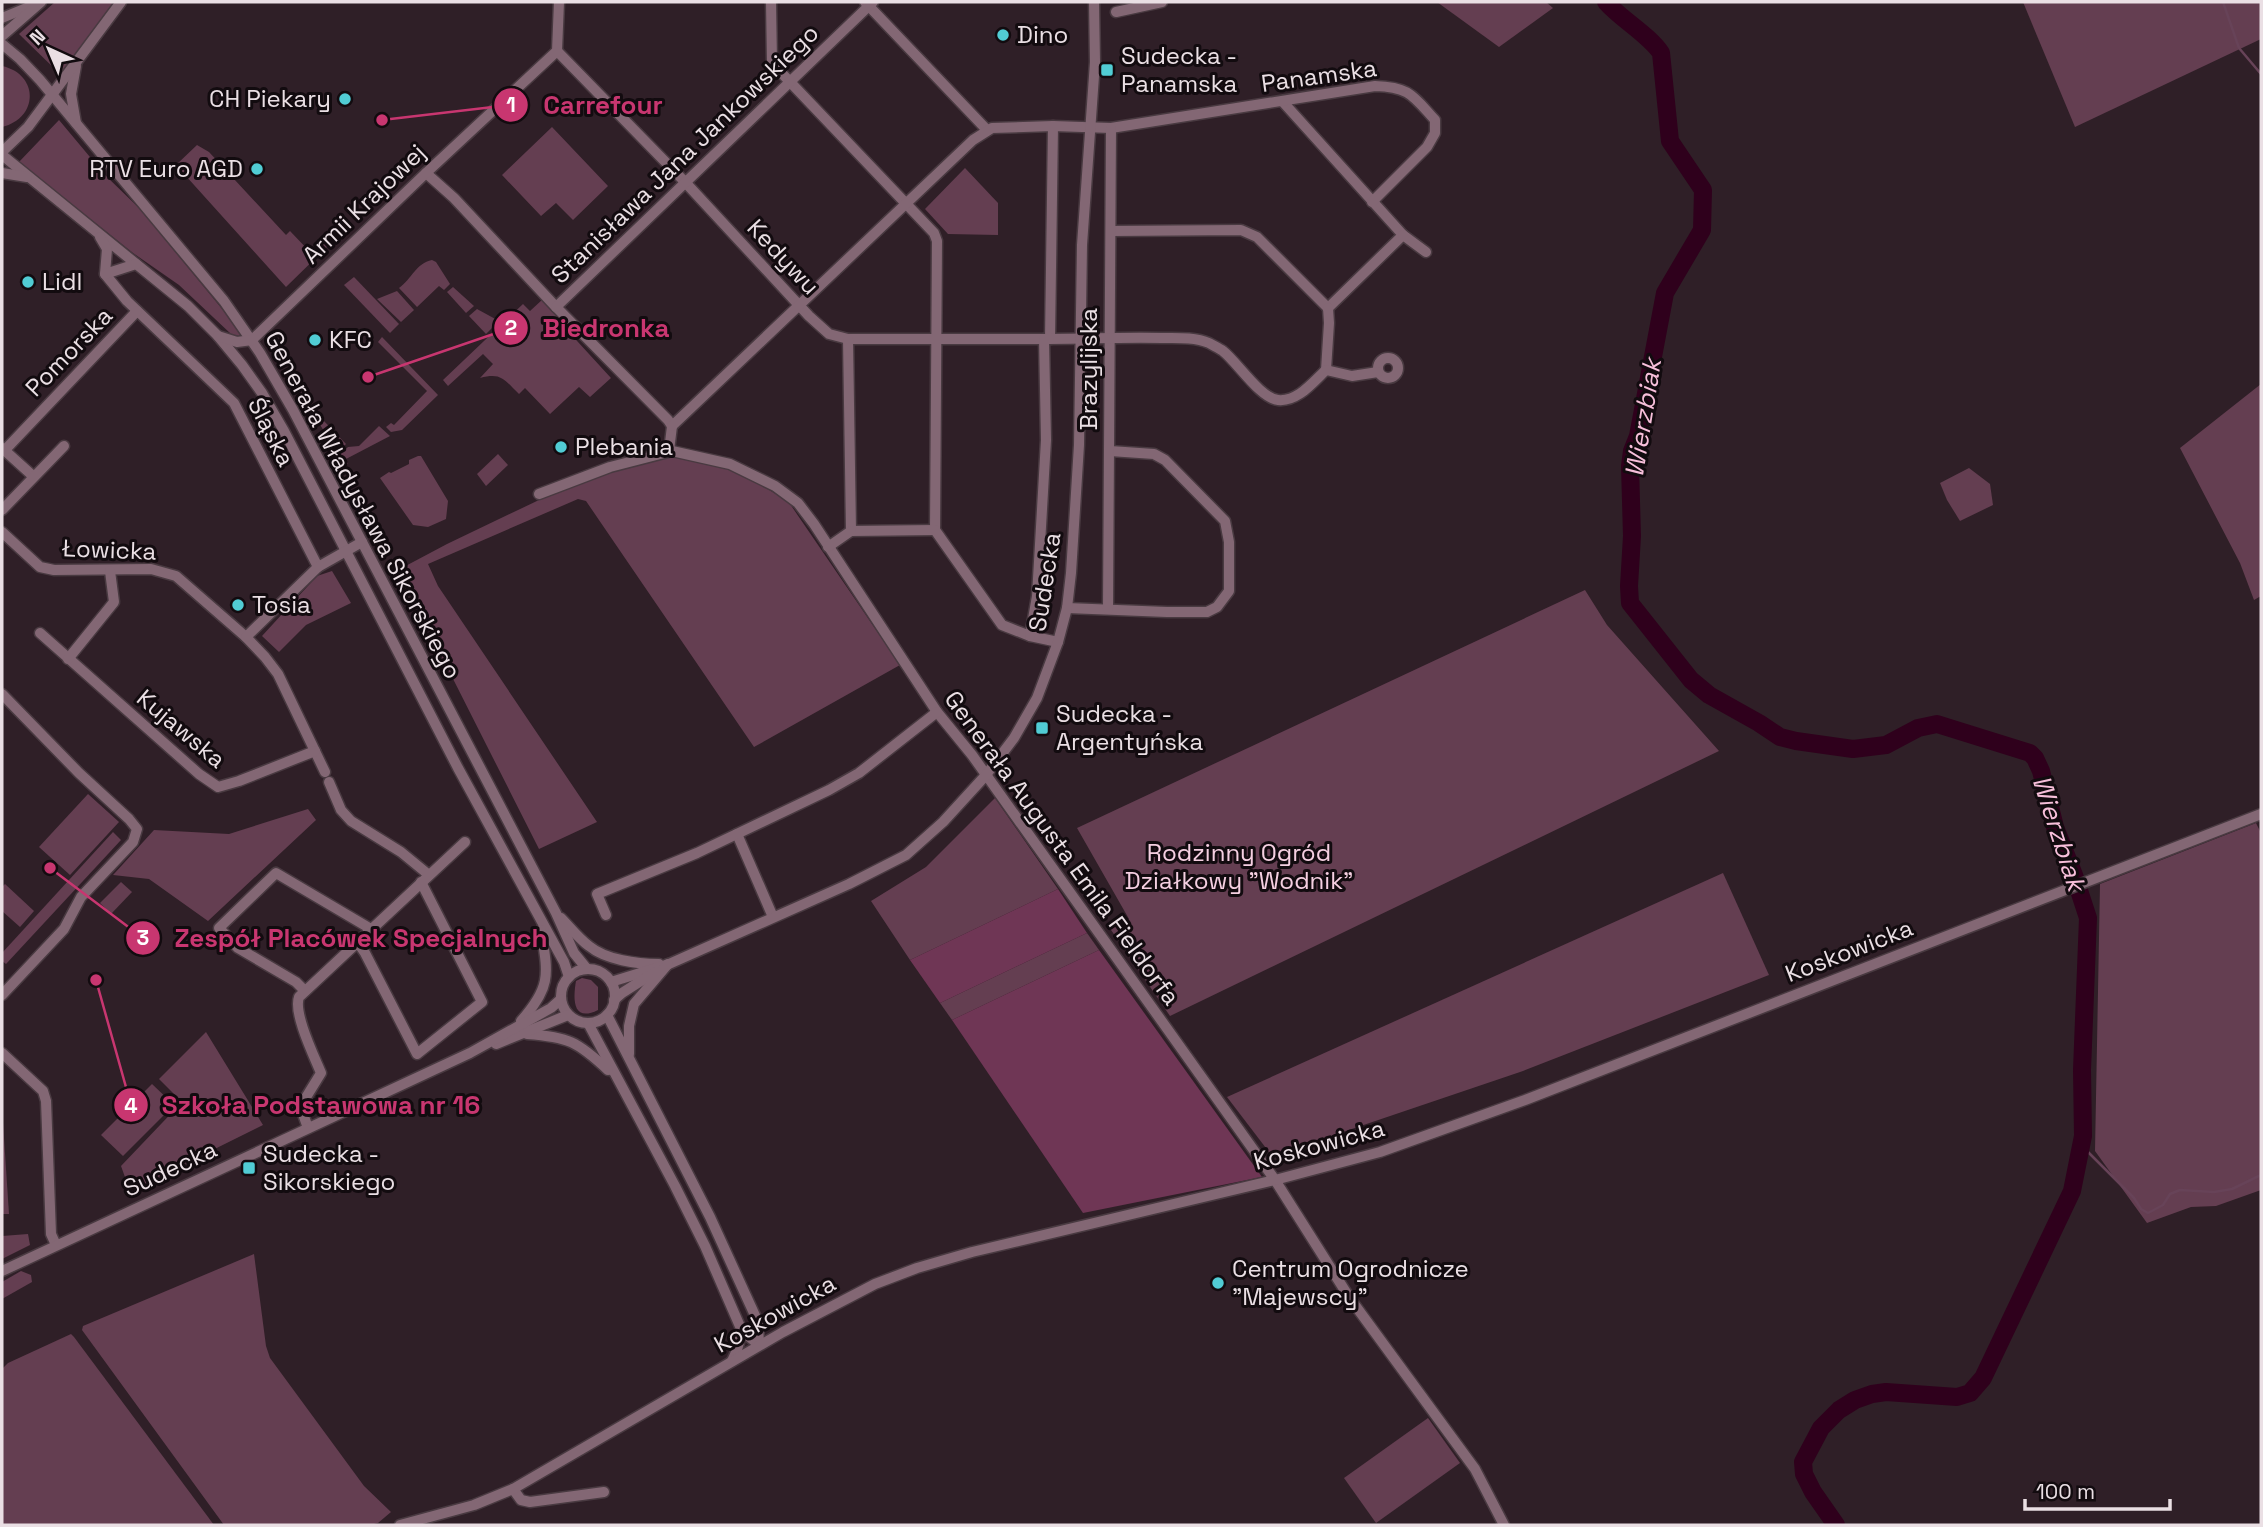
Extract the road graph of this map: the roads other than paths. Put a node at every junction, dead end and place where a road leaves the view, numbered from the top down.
1 (40, 2) edge
2 (121, 2) edge
3 (559, 2) edge
4 (771, 2) edge
5 (1094, 2) edge
6 (1162, 2) edge
7 (869, 3) edge
8 (1116, 12) dead end
9 (2, 18) edge
10 (2, 36) edge
11 (2, 44) edge
12 (557, 51) junction
13 (77, 60) junction
14 (791, 82) junction
15 (52, 94) junction
16 (1283, 102) junction
17 (77, 125) junction
18 (1053, 126) junction
19 (1090, 128) junction
20 (1111, 128) junction
21 (987, 130) junction
22 (2, 153) edge
23 (2, 173) edge
24 (426, 173) junction
25 (30, 177) junction
26 (685, 182) junction
27 (1372, 202) junction
28 (906, 205) junction
29 (93, 229) junction
30 (1111, 231) junction
31 (1403, 236) junction
32 (1426, 252) dead end
33 (136, 264) junction
34 (105, 274) junction
35 (800, 305) junction
36 (556, 307) junction
37 (1328, 307) junction
38 (137, 311) junction
39 (218, 336) junction
40 (1109, 338) junction
41 (848, 339) junction
42 (937, 339) junction
43 (1047, 339) junction
44 (1080, 339) junction
45 (252, 340) junction
46 (1326, 370) junction
47 (1378, 372) dead end
48 (672, 426) junction
49 (64, 446) dead end
50 (3, 449) edge
51 (669, 451) junction
52 (1110, 452) junction
53 (33, 476) junction
54 (539, 494) dead end
55 (2, 510) edge
56 (935, 530) junction
57 (851, 531) junction
58 (2, 532) edge
59 (362, 542) junction
60 (828, 547) junction
61 (346, 551) junction
62 (318, 567) junction
63 (110, 571) junction
64 (1067, 608) junction
65 (1108, 609) junction
66 (40, 633) dead end
67 (1030, 636) junction
68 (246, 637) junction
69 (1058, 642) junction
70 (68, 659) junction
71 (2, 694) edge
72 (937, 712) junction
73 (315, 751) junction
74 (986, 775) junction
75 (2261, 814) edge
76 (737, 834) junction
77 (465, 842) dead end
78 (425, 879) junction
79 (556, 913) junction
80 (606, 915) dead end
81 (773, 917) junction
82 (540, 921) junction
83 (371, 929) junction
84 (358, 943) junction
85 (668, 964) junction
86 (587, 969) junction
87 (569, 977) junction
88 (611, 982) junction
89 (305, 991) junction
90 (2, 995) edge
91 (561, 999) junction
92 (614, 1000) junction
93 (568, 1015) junction
94 (607, 1015) junction
95 (588, 1023) junction
96 (520, 1031) junction
97 (2, 1053) edge
98 (629, 1057) junction
99 (615, 1076) junction
100 (308, 1128) junction
101 (1275, 1180) junction
102 (55, 1245) junction
103 (2, 1271) edge
104 (758, 1322) junction
105 (742, 1331) junction
106 (782, 1332) junction
107 (760, 1345) junction
108 (732, 1362) junction
109 (513, 1489) junction
110 (604, 1492) dead end
111 (400, 1525) edge
112 (1504, 1525) edge

1 - 9 street
1 - 10 street
2 - 13 street
3 - 12 street
4 - 14 street
5 - 19 street, Sudecka
6 - 8 street
7 - 14 street, Stanisława Jana Jankowskiego
7 - 21 street
11 - 15 street, Generała Władysława Sikorskiego
12 - 24 street, Armii Krajowej
12 - 26 street, Kedywu
13 - 15 street
13 - 17 street
14 - 26 street, Stanisława Jana Jankowskiego
14 - 28 street
15 - 17 street, Generała Władysława Sikorskiego
15 - 22 street
16 - 20 street, Panamska
16 - 27 street
16 - 27 street, Panamska
17 - 45 street, Generała Władysława Sikorskiego
18 - 19 street, Panamska
18 - 21 street, Panamska
18 - 43 street
19 - 20 street, Panamska
19 - 44 street, Sudecka
20 - 30 street, Brazylijska
21 - 28 street
22 - 25 street, Generała Władysława Sikorskiego
23 - 25 street
24 - 36 street
24 - 45 street, Armii Krajowej
25 - 29 street, Generała Władysława Sikorskiego
26 - 35 street, Kedywu
26 - 36 street, Stanisława Jana Jankowskiego
27 - 31 street
28 - 35 street
28 - 42 street
29 - 33 street, Generała Władysława Sikorskiego
29 - 34 street
30 - 37 street
30 - 40 street, Brazylijska
31 - 32 street
31 - 37 street
33 - 34 street
33 - 39 street, Generała Władysława Sikorskiego
34 - 38 street, Śląska
35 - 41 street, Kedywu
35 - 48 street
36 - 48 street
37 - 46 street
38 - 50 street, Pomorska
38 - 62 street, Śląska
39 - 45 street
39 - 61 street, Generała Władysława Sikorskiego
40 - 44 street, Kedywu
40 - 46 street, Kedywu
40 - 52 street, Brazylijska
41 - 42 street, Kedywu
41 - 57 street
42 - 43 street, Kedywu
42 - 56 street
43 - 44 street, Kedywu
43 - 67 street
44 - 64 street, Sudecka
45 - 59 street, Generała Władysława Sikorskiego
46 - 47 street
48 - 51 street
49 - 53 street
50 - 53 street
51 - 54 street, Generała Augusta Emila Fieldorfa
51 - 60 street, Generała Augusta Emila Fieldorfa
52 - 65 street, Brazylijska
52 - 65 street
53 - 55 street
56 - 57 street
56 - 67 street
57 - 60 street
58 - 63 street, Łowicka
59 - 61 street
59 - 79 street, Generała Władysława Sikorskiego
60 - 72 street, Generała Augusta Emila Fieldorfa
61 - 62 street
61 - 82 street, Generała Władysława Sikorskiego
62 - 68 street
63 - 68 street, Łowicka
63 - 70 street
64 - 65 street
64 - 69 street, Sudecka
66 - 70 street, Kujawska
67 - 69 street
68 - 73 street, Łowicka
69 - 74 street, Sudecka
70 - 73 street, Kujawska
71 - 90 street
72 - 74 street, Generała Augusta Emila Fieldorfa
72 - 76 street
73 - 78 street, Łowicka
74 - 81 street, Sudecka
74 - 101 street, Generała Augusta Emila Fieldorfa
75 - 101 street, Koskowicka
76 - 80 street
76 - 81 street
77 - 78 street
78 - 83 street
78 - 84 street
79 - 85 street
79 - 86 street, Generała Władysława Sikorskiego
81 - 85 street, Sudecka
82 - 87 street, Generała Władysława Sikorskiego
82 - 96 street
83 - 84 street
83 - 89 street
84 - 89 street
85 - 88 street, Sudecka
85 - 92 street, Sudecka
85 - 98 street
86 - 87 street
86 - 88 street
87 - 91 street
88 - 92 street
89 - 100 street
91 - 93 street
91 - 96 street, Sudecka
92 - 94 street
93 - 95 street
93 - 96 street, Sudecka
94 - 95 street
94 - 98 street
95 - 99 street
96 - 99 street
96 - 100 street, Sudecka
97 - 102 street
98 - 104 street
99 - 105 street
100 - 102 street, Sudecka
101 - 106 street, Koskowicka
101 - 112 street, Generała Augusta Emila Fieldorfa
102 - 103 street, Sudecka
104 - 106 street
104 - 107 street
105 - 107 street
105 - 108 street
106 - 107 street, Koskowicka
107 - 108 street, Koskowicka
108 - 109 street, Koskowicka
109 - 110 street
109 - 111 street, Koskowicka

